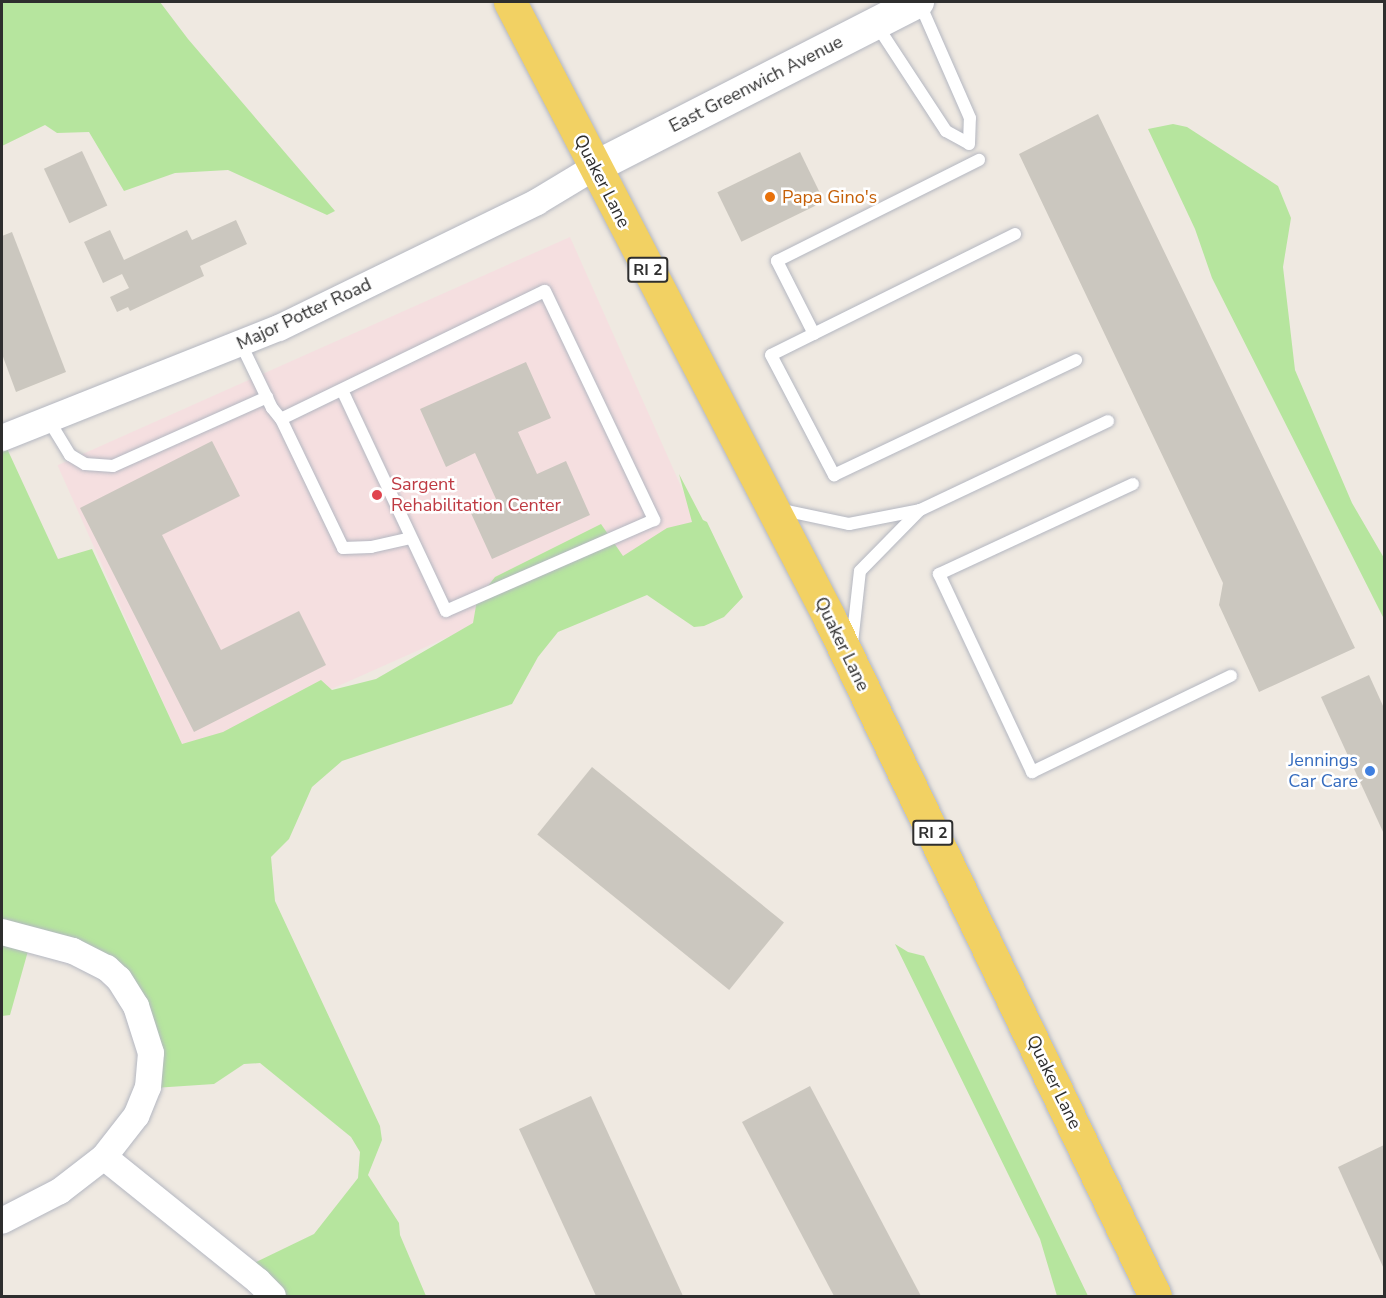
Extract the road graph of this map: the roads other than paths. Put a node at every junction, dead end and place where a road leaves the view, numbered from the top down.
1 (510, 2) edge
2 (918, 2) edge
3 (875, 23) junction
4 (979, 160) dead end
5 (595, 167) junction
6 (1015, 234) dead end
7 (814, 334) junction
8 (241, 344) junction
9 (1076, 360) dead end
10 (342, 390) junction
11 (267, 397) junction
12 (48, 419) junction
13 (281, 419) junction
14 (1108, 421) dead end
15 (2, 438) edge
16 (1133, 484) dead end
17 (772, 507) junction
18 (920, 510) junction
19 (411, 537) junction
20 (849, 659) junction
21 (1231, 676) dead end
22 (2, 932) edge
23 (104, 1157) junction
24 (2, 1221) edge
25 (273, 1296) edge
26 (1155, 1296) edge

1 - 5 main road, Quaker Lane / RI 2
2 - 3 street, East Greenwich Avenue
2 - 3 lane
3 - 5 street, East Greenwich Avenue
4 - 7 lane
5 - 8 street, Major Potter Road
5 - 17 main road, Quaker Lane / RI 2
6 - 7 lane
7 - 9 lane
8 - 11 lane
8 - 12 street, Major Potter Road
10 - 13 lane
10 - 19 lane
10 - 19 lane
11 - 12 lane
11 - 13 lane
12 - 15 street, Major Potter Road
13 - 19 lane
14 - 18 lane
16 - 21 lane
17 - 18 lane
17 - 20 main road, Quaker Lane / RI 2
18 - 20 lane
20 - 26 main road, Quaker Lane / RI 2
22 - 23 street
23 - 24 street
23 - 25 street

